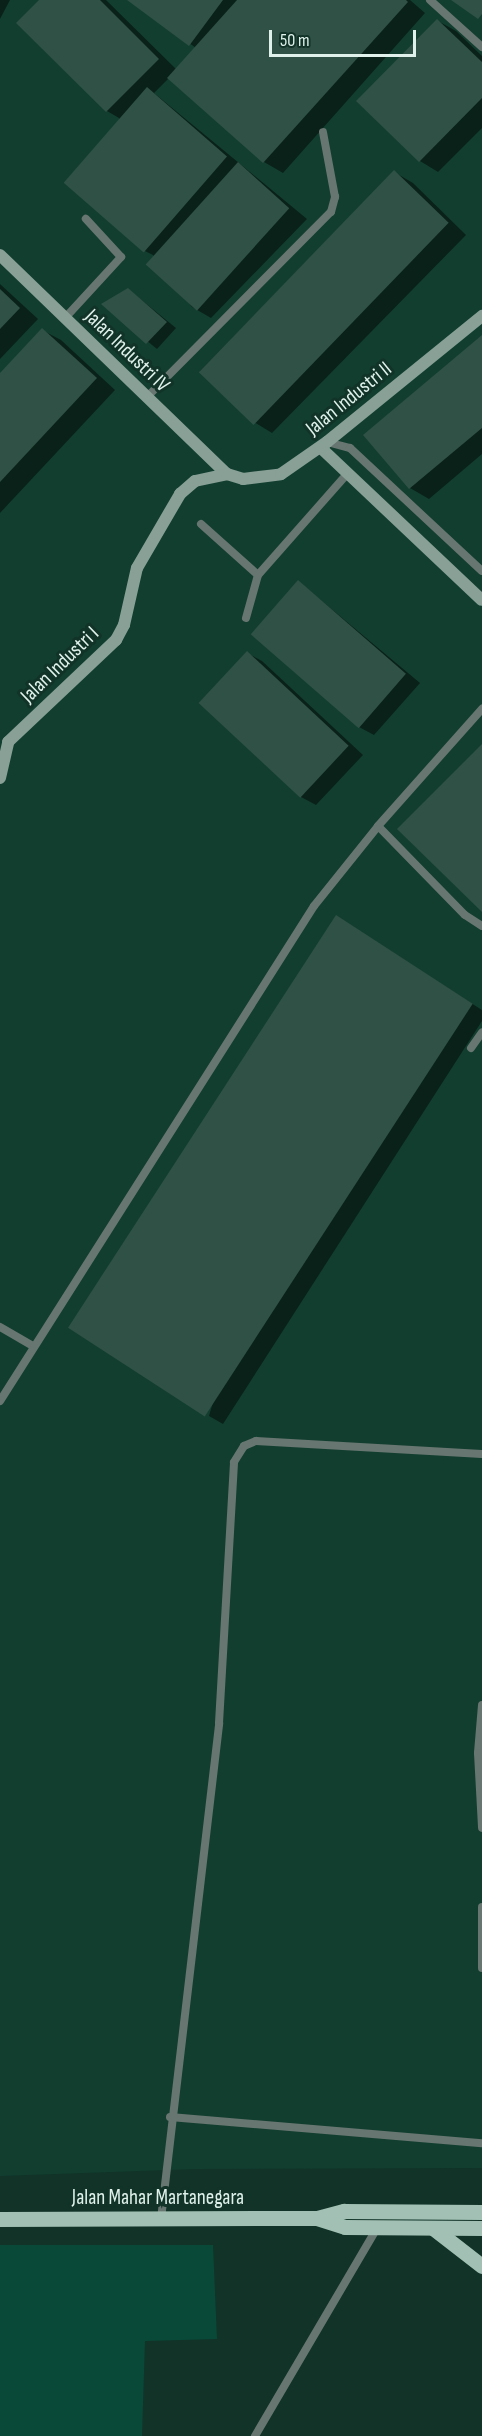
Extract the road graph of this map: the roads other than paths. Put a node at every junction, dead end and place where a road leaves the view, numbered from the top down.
1 (430, 0) edge
2 (481, 45) edge
3 (323, 132) dead end
4 (86, 219) dead end
5 (0, 255) edge
6 (482, 316) edge
7 (65, 318) junction
8 (147, 397) junction
9 (324, 445) junction
10 (348, 473) junction
11 (227, 474) junction
12 (201, 524) dead end
13 (482, 571) edge
14 (258, 575) junction
15 (482, 600) edge
16 (246, 618) dead end
17 (482, 709) edge
18 (4, 738) edge
19 (0, 778) edge
20 (378, 826) junction
21 (482, 926) edge
22 (482, 1032) edge
23 (471, 1047) dead end
24 (0, 1327) edge
25 (33, 1346) junction
26 (0, 1401) edge
27 (482, 1454) edge
28 (482, 1705) edge
29 (482, 1828) edge
30 (482, 1907) edge
31 (482, 1968) edge
32 (170, 2117) junction
33 (482, 2143) edge
34 (482, 2212) edge
35 (316, 2218) junction
36 (0, 2219) edge
37 (161, 2219) junction
38 (378, 2227) junction
39 (433, 2228) junction
40 (482, 2228) edge
41 (482, 2266) edge
42 (255, 2436) edge

1 - 2 lane
3 - 8 lane
4 - 7 lane
5 - 7 main road, Jalan Industri IV
6 - 9 main road, Jalan Industri II
7 - 8 main road, Jalan Industri IV
8 - 11 main road, Jalan Industri IV
9 - 10 main road
9 - 11 main road, Jalan Industri II
9 - 13 lane
10 - 14 lane
10 - 15 main road
11 - 18 main road, Jalan Industri I
12 - 14 lane
14 - 16 lane
17 - 20 lane
18 - 19 main road, Jalan Industri I
20 - 21 lane
20 - 25 lane
22 - 23 lane
24 - 25 lane
25 - 26 lane
27 - 32 lane
28 - 29 lane
30 - 31 lane
32 - 33 lane
32 - 37 lane
34 - 35 main road, Jalan Mahar Martanegara
35 - 37 main road, Jalan Mahar Martanegara
35 - 38 main road, Jalan Mahar Martanegara
36 - 37 main road, Jalan Mahar Martanegara
38 - 39 main road, Jalan Mahar Martanegara
38 - 42 lane
39 - 40 main road, Jalan Mahar Martanegara
39 - 41 main road

